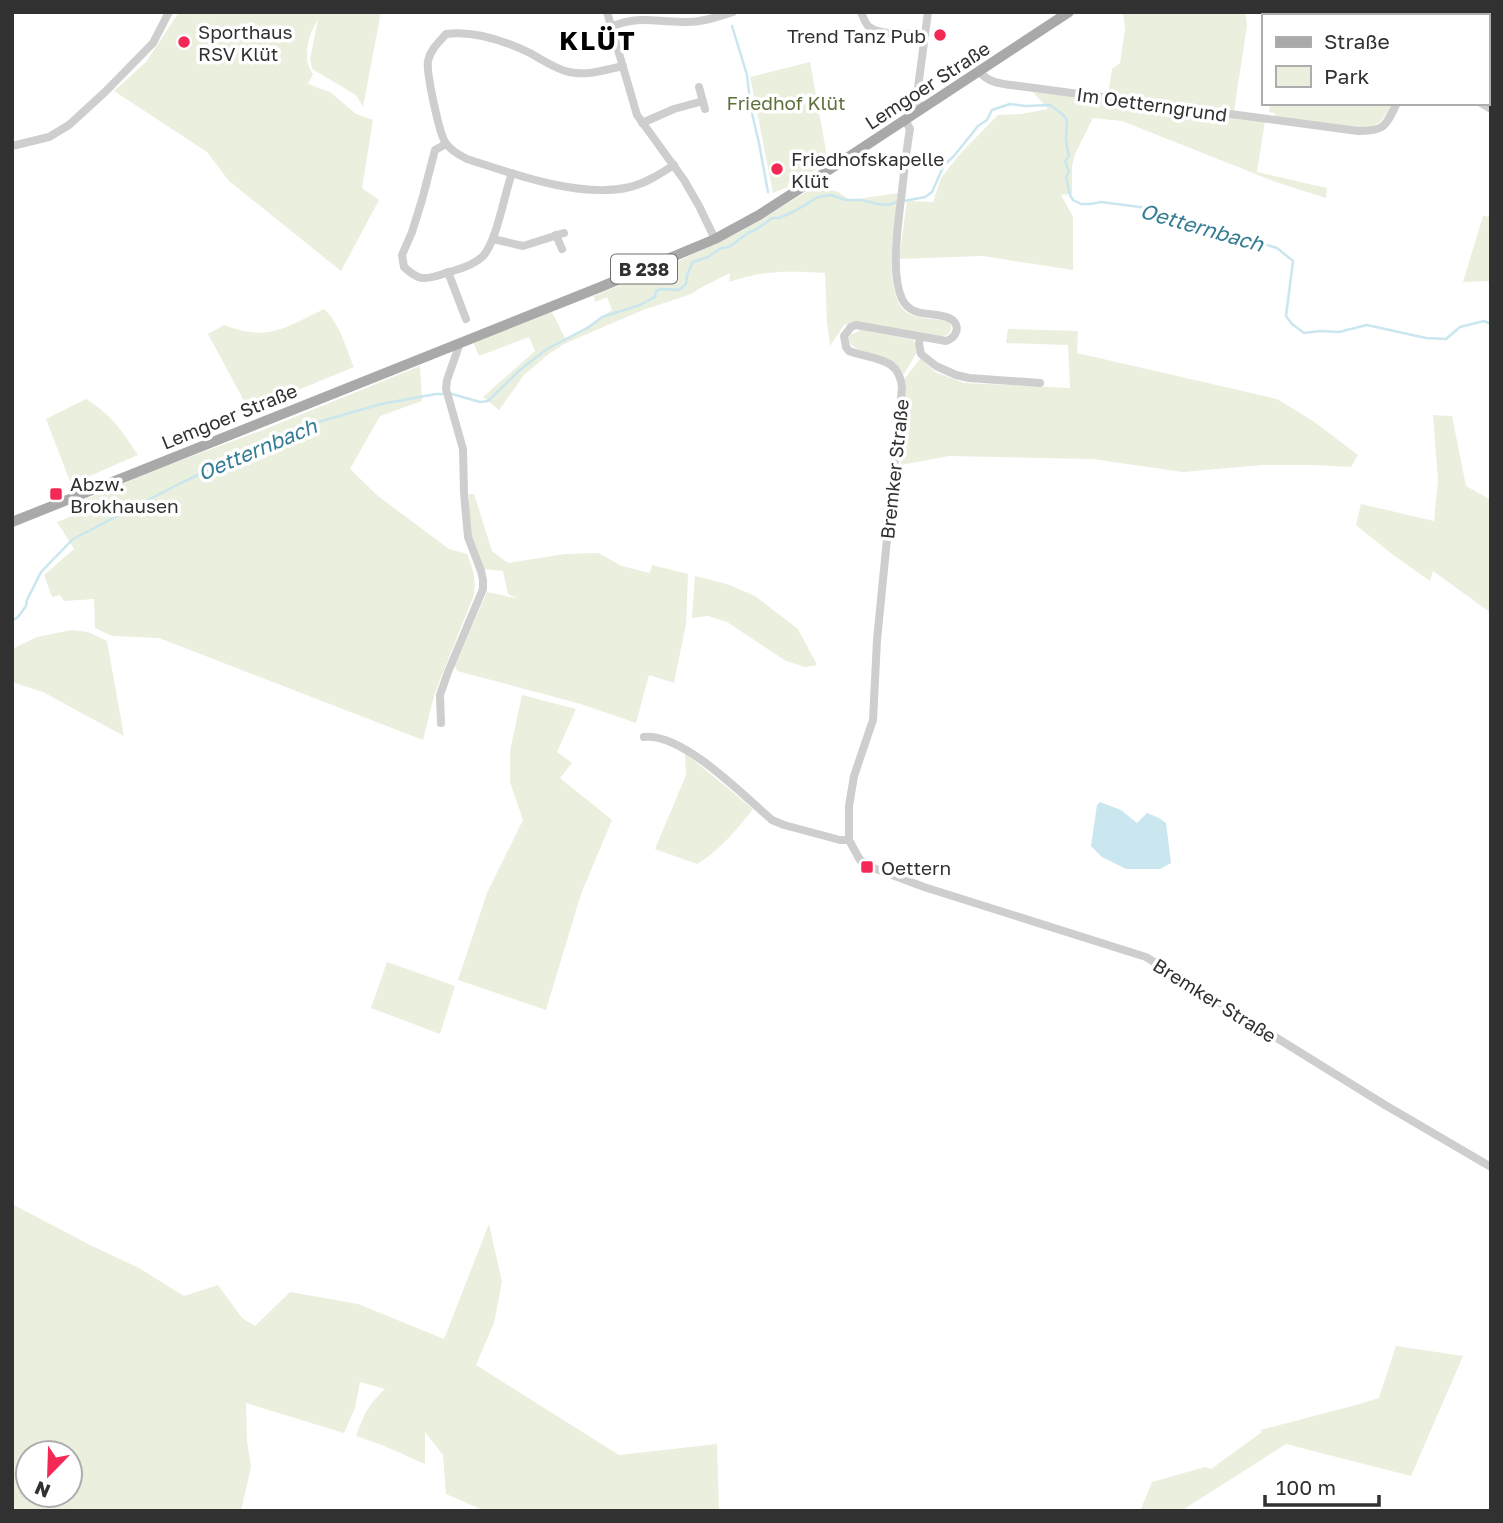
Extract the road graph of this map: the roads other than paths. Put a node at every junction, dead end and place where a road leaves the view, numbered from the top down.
1 (169, 12) edge
2 (607, 12) edge
3 (733, 12) edge
4 (861, 12) edge
5 (928, 12) edge
6 (1069, 12) edge
7 (610, 27) junction
8 (925, 34) junction
9 (623, 66) junction
10 (980, 72) junction
11 (699, 87) dead end
12 (1396, 105) edge
13 (922, 109) junction
14 (905, 120) junction
15 (642, 124) junction
16 (446, 144) junction
17 (12, 146) edge
18 (674, 166) junction
19 (512, 173) junction
20 (493, 239) junction
21 (715, 239) junction
22 (562, 249) dead end
23 (448, 272) junction
24 (466, 319) dead end
25 (920, 337) junction
26 (460, 343) junction
27 (1040, 383) dead end
28 (12, 522) edge
29 (441, 723) dead end
30 (644, 737) dead end
31 (849, 840) junction
32 (1491, 1167) edge

1 - 17 street
2 - 7 street
3 - 7 street
4 - 8 street
5 - 8 street
6 - 10 main road, Lemgoer Straße / B 238
7 - 9 street
8 - 13 street
9 - 15 street
9 - 16 street
10 - 12 street, Im Oetterngrund
10 - 13 main road, Lemgoer Straße / B 238
11 - 15 street
13 - 14 main road, Lemgoer Straße / B 238
14 - 21 main road, Lemgoer Straße / B 238
14 - 25 street, Bremker Straße
15 - 18 street
16 - 19 street
16 - 23 street
18 - 19 street
18 - 21 street
19 - 20 street
20 - 22 street
20 - 23 street
21 - 26 main road, Lemgoer Straße / B 238
23 - 24 street
25 - 27 street
25 - 31 street, Bremker Straße
26 - 28 main road, Lemgoer Straße / B 238
26 - 29 street
30 - 31 street
31 - 32 street, Bremker Straße

